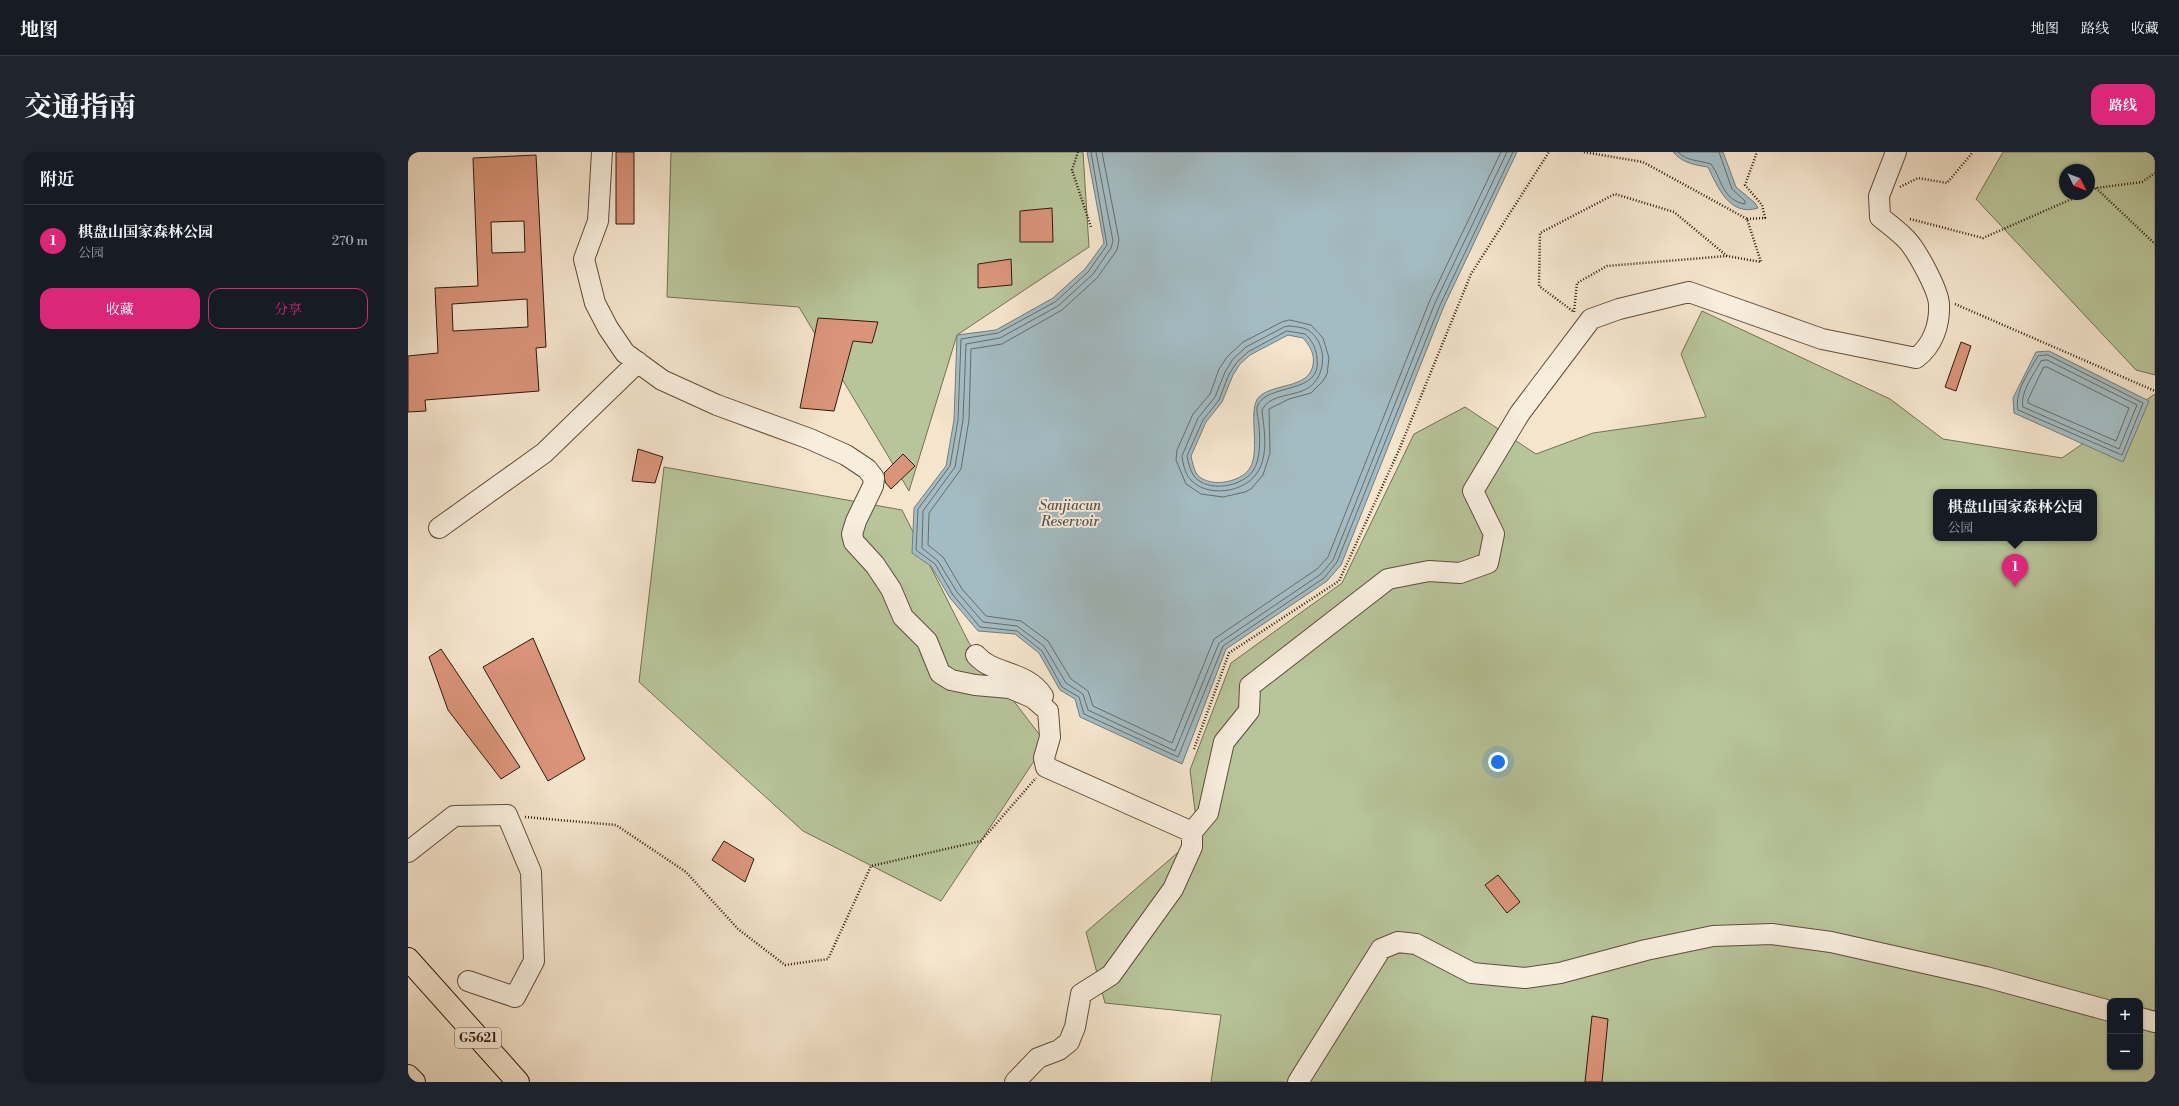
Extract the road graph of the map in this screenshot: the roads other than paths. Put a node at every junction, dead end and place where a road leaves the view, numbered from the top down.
1 (602, 152) edge
2 (1896, 152) edge
3 (638, 362) junction
4 (439, 528) dead end
5 (976, 655) dead end
6 (1048, 711) junction
7 (1192, 832) junction
8 (408, 852) edge
9 (408, 959) edge
10 (468, 981) dead end
11 (2107, 1009) edge
12 (2143, 1019) edge
13 (2155, 1022) edge
14 (408, 1076) edge
15 (414, 1082) edge
16 (518, 1082) edge
17 (1015, 1082) edge
18 (1298, 1082) edge

1 - 3 street
2 - 7 street
3 - 4 street
3 - 6 street
5 - 6 street
6 - 7 street
7 - 17 street
8 - 10 street
9 - 16 highway, G5621
11 - 18 street
12 - 13 street
14 - 15 highway

